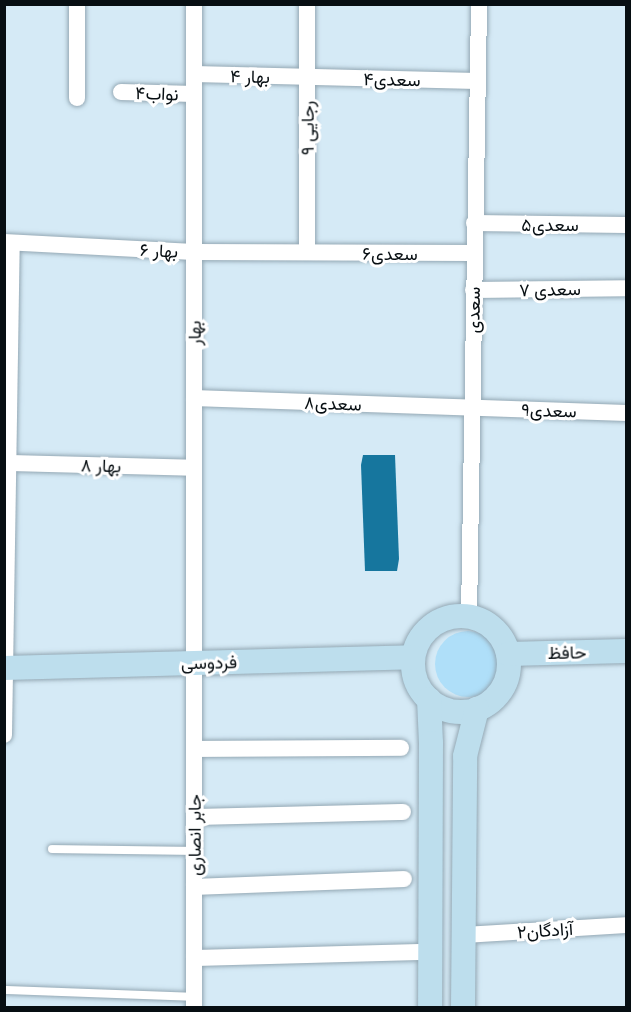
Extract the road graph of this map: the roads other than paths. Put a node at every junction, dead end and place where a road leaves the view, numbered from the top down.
1 (77, 4) edge
2 (194, 4) edge
3 (307, 4) edge
4 (479, 4) edge
5 (194, 74) junction
6 (307, 77) junction
7 (477, 81) junction
8 (121, 92) dead end
9 (194, 94) junction
10 (77, 98) dead end
11 (474, 224) junction
12 (627, 225) edge
13 (8, 243) edge
14 (194, 252) junction
15 (307, 252) junction
16 (474, 253) junction
17 (627, 288) edge
18 (473, 290) junction
19 (7, 388) edge
20 (194, 398) junction
21 (472, 408) junction
22 (627, 413) edge
23 (9, 463) junction
24 (194, 468) junction
25 (6, 483) edge
26 (469, 616) junction
27 (627, 651) edge
28 (508, 654) junction
29 (413, 657) junction
30 (194, 662) junction
31 (5, 668) edge
32 (429, 699) junction
33 (477, 710) junction
34 (4, 735) edge
35 (401, 748) dead end
36 (194, 749) junction
37 (403, 812) dead end
38 (194, 817) junction
39 (51, 849) dead end
40 (194, 851) junction
41 (404, 879) dead end
42 (194, 887) junction
43 (627, 925) edge
44 (464, 935) junction
45 (430, 952) junction
46 (194, 958) junction
47 (4, 990) edge
48 (194, 1002) edge
49 (430, 1008) edge
50 (463, 1008) edge

1 - 10 street
2 - 5 street, بهار
3 - 6 street, رجایی ۹
4 - 7 street, سعدی
5 - 6 street, بهار ۴
5 - 9 street, بهار
6 - 7 street, سعدی۴
6 - 15 street, رجایی ۹
7 - 11 street, سعدی
8 - 9 street, نواب۴
9 - 14 street, بهار
11 - 12 street, سعدی۵
11 - 16 street, سعدی
13 - 14 street, بهار ۶
13 - 19 street
14 - 15 street, بهار ۶
14 - 20 street, بهار
15 - 16 street, سعدی۶
16 - 18 street, سعدی
17 - 18 street, سعدی ۷
18 - 21 street, سعدی
19 - 23 street
20 - 21 street, سعدی۸
20 - 24 street, بهار
21 - 22 street, سعدی۹
21 - 26 street, سعدی
23 - 24 street, بهار ۸
23 - 25 street
24 - 30 street, بهار
25 - 31 street
26 - 28 street
26 - 29 street
27 - 28 street, حافظ
28 - 33 street
29 - 30 street, فردوسی
29 - 32 street
30 - 31 street, فردوسی
30 - 36 street, جابر انصاری
31 - 34 street
32 - 33 street
32 - 45 street
33 - 44 street
35 - 36 street
36 - 38 street, جابر انصاری
37 - 38 street
38 - 40 street, جابر انصاری
39 - 40 lane
40 - 42 street, جابر انصاری
41 - 42 street
42 - 46 street, جابر انصاری
43 - 44 street, آزادگان۲
44 - 50 street
45 - 46 street
45 - 49 street
46 - 48 street, جابر انصاری
47 - 48 lane

